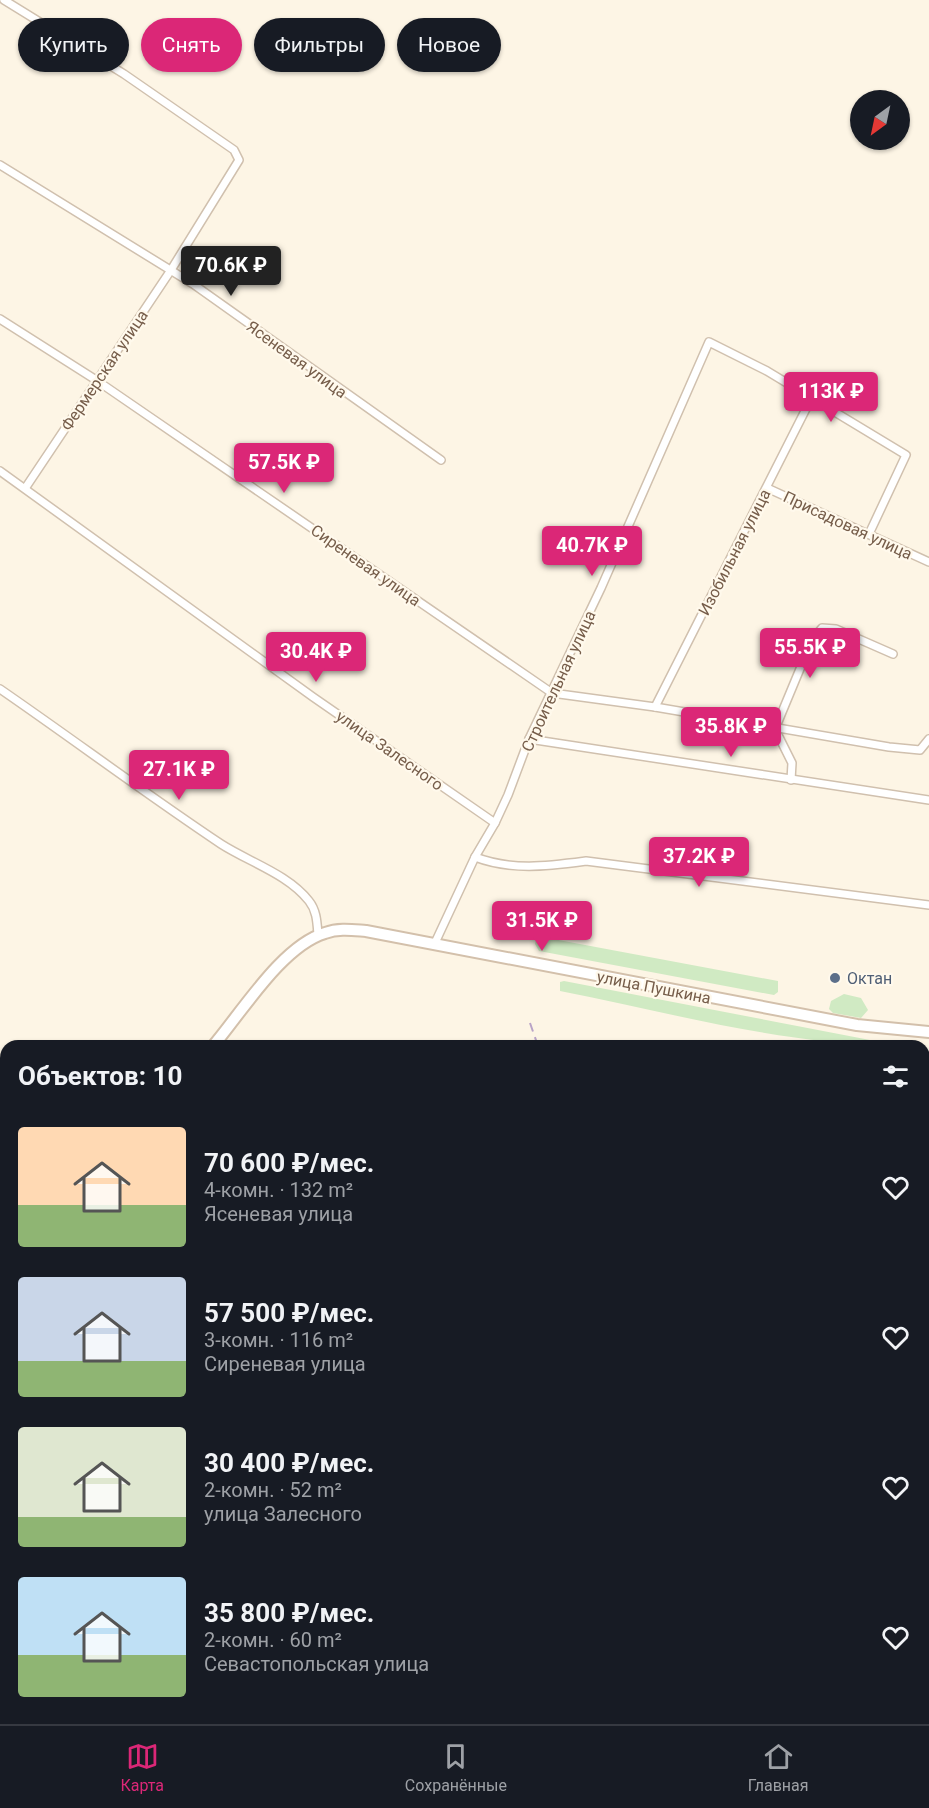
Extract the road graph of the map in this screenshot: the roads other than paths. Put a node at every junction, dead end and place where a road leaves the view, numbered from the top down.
1 (4, 0) edge
2 (0, 165) edge
3 (171, 270) junction
4 (0, 319) edge
5 (96, 380) junction
6 (812, 397) junction
7 (441, 460) dead end
8 (0, 471) edge
9 (26, 488) junction
10 (767, 488) junction
11 (869, 534) junction
12 (929, 562) edge
13 (893, 654) dead end
14 (0, 689) edge
15 (552, 693) junction
16 (655, 707) junction
17 (776, 729) junction
18 (529, 739) junction
19 (929, 740) edge
20 (791, 780) junction
21 (929, 800) edge
22 (495, 823) junction
23 (475, 857) junction
24 (929, 904) edge
25 (318, 935) junction
26 (434, 945) junction
27 (929, 1032) edge
28 (218, 1040) edge

1 - 3 street, Фермерская улица
2 - 3 street, Ясеневая улица
3 - 5 street, Фермерская улица
3 - 7 street, Ясеневая улица
4 - 5 street, Сиреневая улица
5 - 9 street, Фермерская улица
5 - 15 street, Сиреневая улица
6 - 10 street, Изобильная улица
6 - 11 street
6 - 15 street, Строительная улица
8 - 9 street, улица Залесного
9 - 22 street, улица Залесного
10 - 11 street, Присадовая улица
10 - 16 street, Изобильная улица
11 - 12 street, Присадовая улица
13 - 17 street
14 - 25 street
15 - 16 street
15 - 18 street, Строительная улица
16 - 17 street
17 - 19 street
17 - 20 street
18 - 20 street
18 - 22 street, Строительная улица
20 - 21 street
22 - 23 street
23 - 24 street
23 - 26 street
25 - 26 main road, улица Пушкина
25 - 28 main road, улица Пушкина
26 - 27 main road, улица Пушкина

